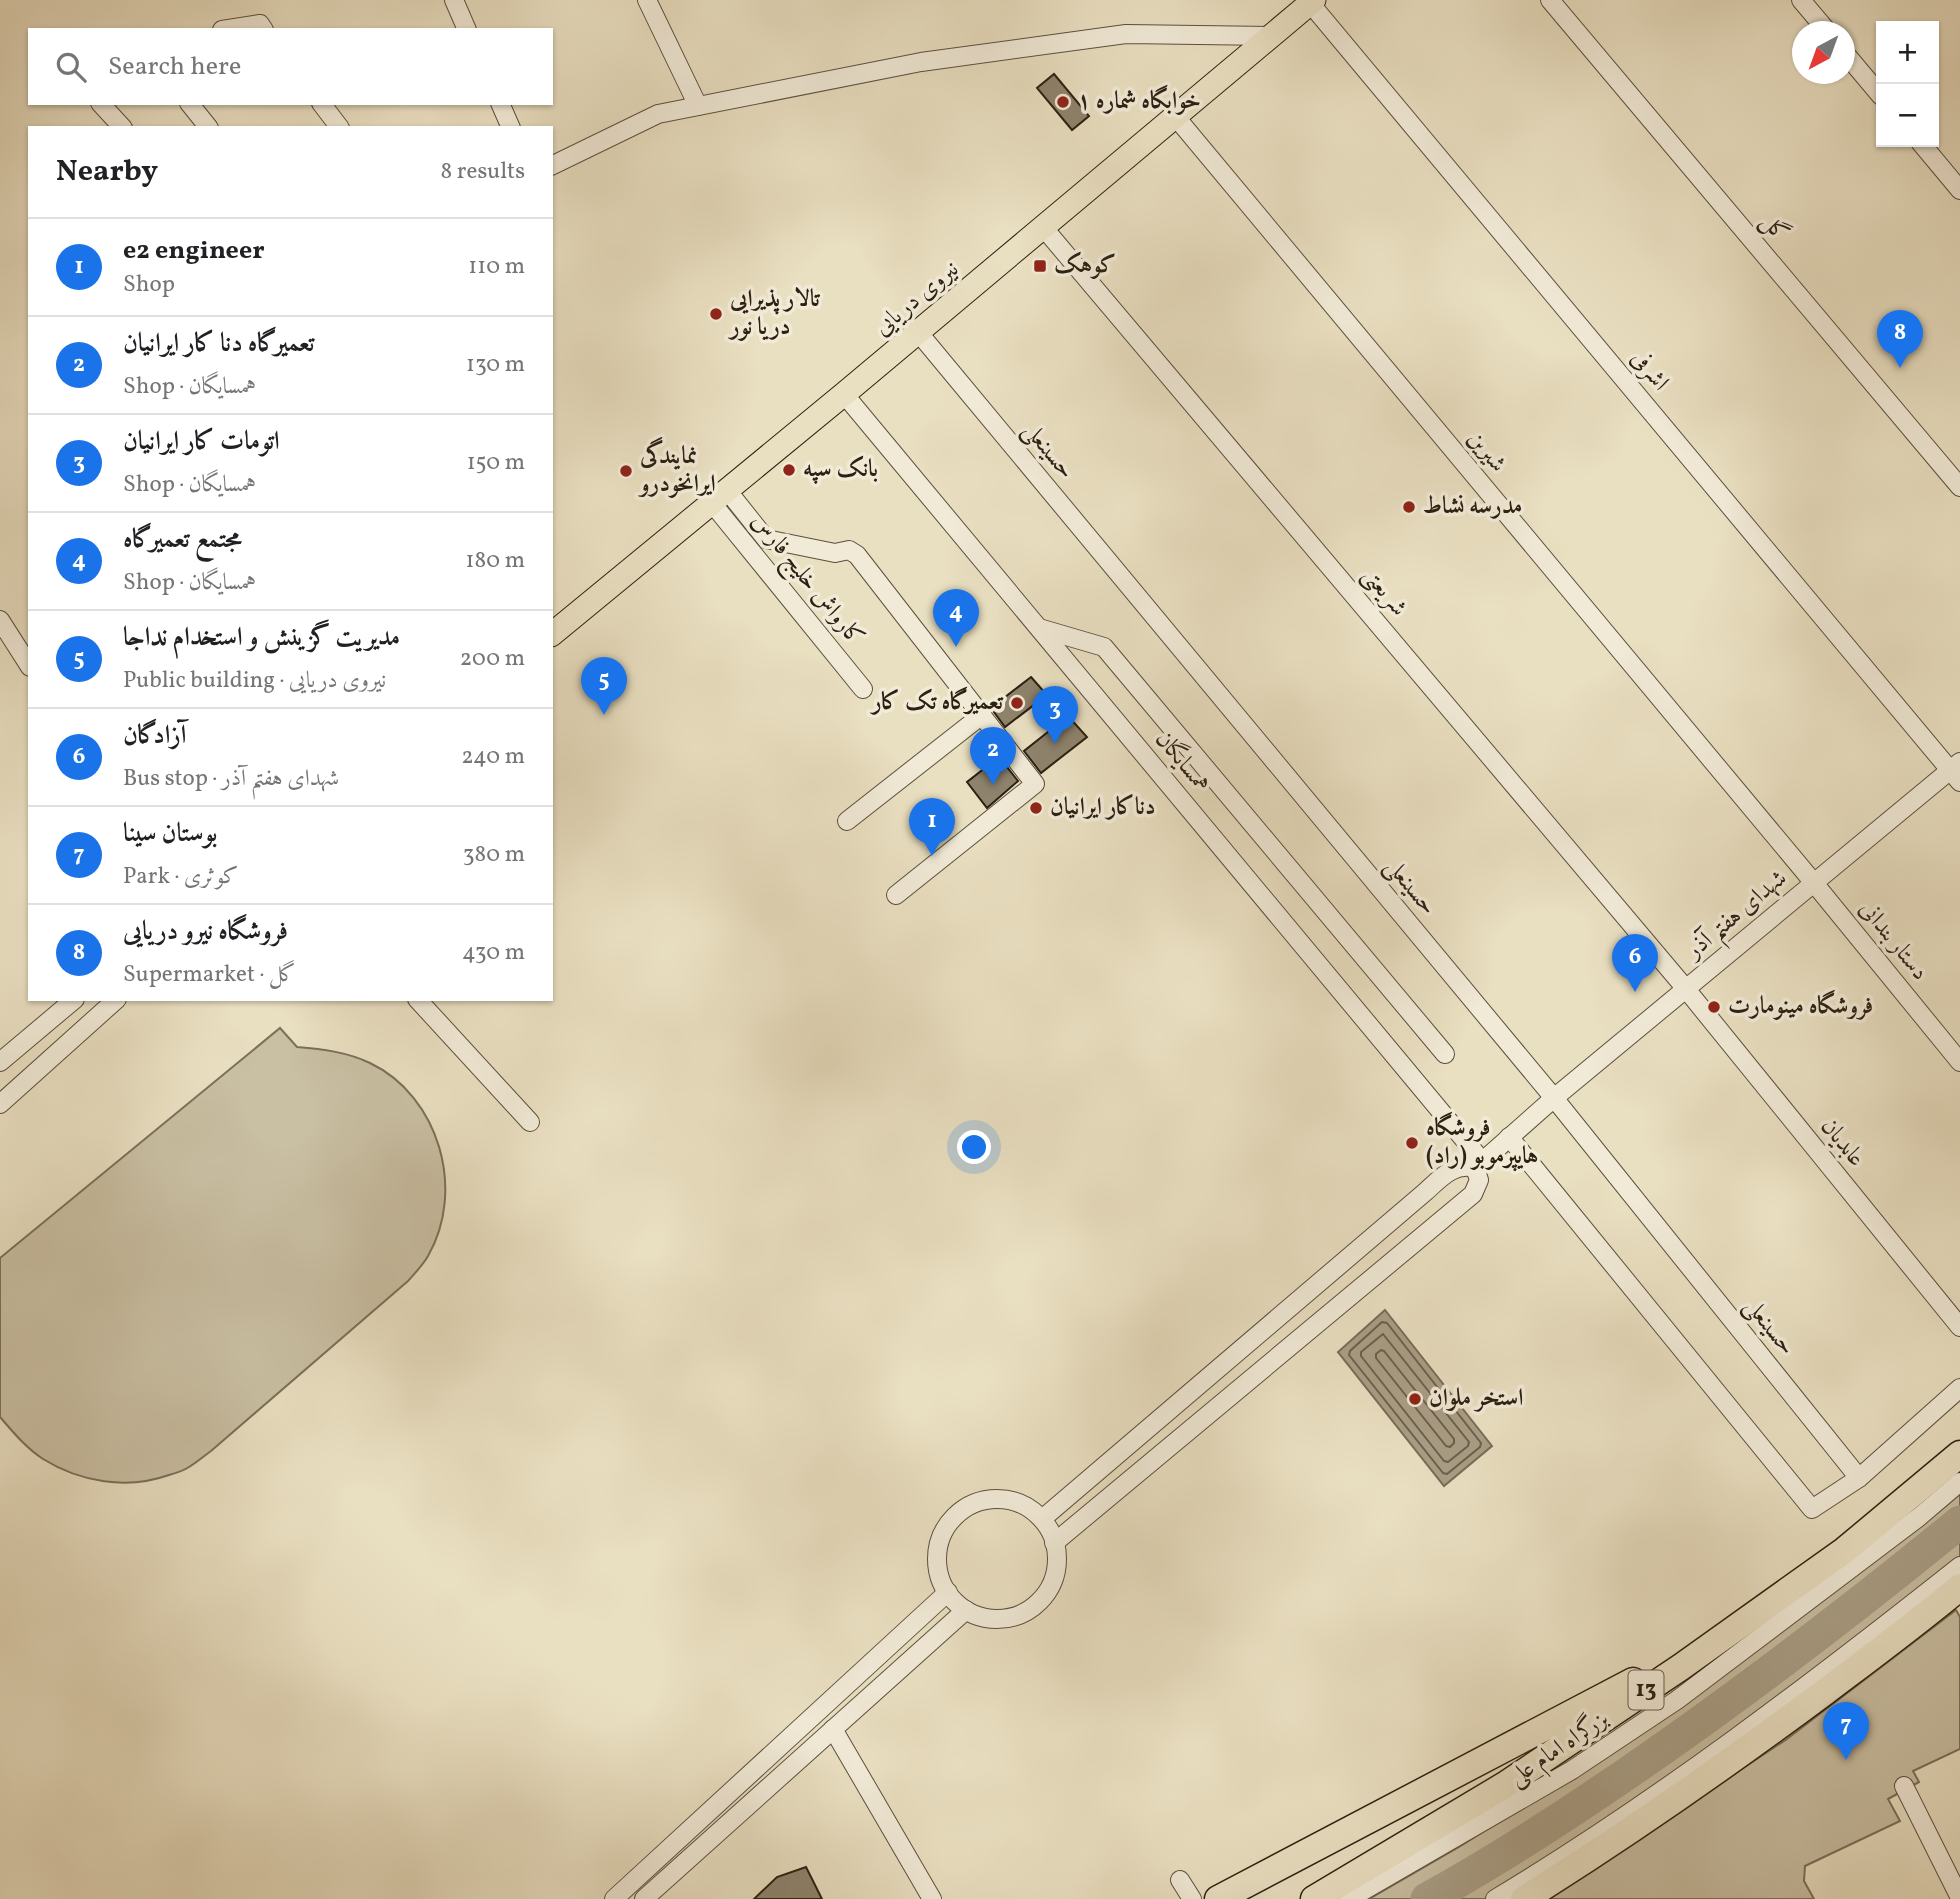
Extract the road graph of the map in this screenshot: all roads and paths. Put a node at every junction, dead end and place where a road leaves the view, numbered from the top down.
1 (454, 0) edge
2 (647, 0) edge
3 (1550, 0) edge
4 (1801, 0) edge
5 (1312, 1) edge
6 (1819, 21) edge
7 (235, 28) edge
8 (263, 28) edge
9 (466, 28) edge
10 (1271, 36) junction
11 (1855, 65) edge
12 (1876, 90) edge
13 (102, 105) edge
14 (192, 105) edge
15 (323, 105) edge
16 (501, 105) edge
17 (698, 106) junction
18 (1175, 116) junction
19 (121, 126) edge
20 (207, 126) edge
21 (338, 126) edge
22 (509, 126) edge
23 (1924, 147) edge
24 (553, 165) edge
25 (1960, 190) edge
26 (1043, 227) junction
27 (918, 332) junction
28 (844, 394) junction
29 (1960, 487) edge
30 (720, 496) junction
31 (0, 621) edge
32 (1039, 628) junction
33 (553, 633) edge
34 (28, 664) edge
35 (863, 689) dead end
36 (982, 715) junction
37 (1957, 771) edge
38 (847, 821) dead end
39 (1814, 883) junction
40 (896, 895) dead end
41 (1686, 989) junction
42 (73, 1001) edge
43 (115, 1001) edge
44 (419, 1001) edge
45 (1445, 1054) dead end
46 (0, 1062) edge
47 (1960, 1062) edge
48 (1554, 1098) junction
49 (0, 1104) edge
50 (530, 1122) dead end
51 (1509, 1137) junction
52 (1478, 1164) junction
53 (1382, 1228) junction
54 (1403, 1252) junction
55 (1960, 1328) edge
56 (1960, 1388) edge
57 (1960, 1454) edge
58 (1859, 1478) junction
59 (1960, 1482) edge
60 (1042, 1519) junction
61 (1054, 1544) junction
62 (1960, 1566) edge
63 (1960, 1587) edge
64 (948, 1592) junction
65 (1780, 1597) junction
66 (966, 1610) junction
67 (833, 1729) junction
68 (1904, 1786) dead end
69 (1180, 1880) dead end
70 (1960, 1898) edge
71 (614, 1899) edge
72 (644, 1899) edge
73 (932, 1899) edge
74 (1192, 1899) edge
75 (1218, 1899) edge
76 (1314, 1899) edge
77 (1349, 1899) edge
78 (1495, 1899) edge
79 (1524, 1899) edge

1 - 9 street
2 - 17 street
3 - 29 street, گل
4 - 6 street
5 - 10 main road, نیروی دریایی
5 - 37 street, اشرفی
7 - 8 street
10 - 17 street
10 - 18 main road, نیروی دریایی
11 - 12 street
13 - 19 street
14 - 20 street
15 - 21 street
16 - 22 street
17 - 24 street
18 - 26 main road, نیروی دریایی
18 - 39 street, شیرین
23 - 25 street
26 - 27 main road, نیروی دریایی
26 - 41 street, شریعتی
27 - 28 main road, نیروی دریایی
27 - 48 street, حسینعلی
28 - 30 main road, نیروی دریایی
28 - 32 street, همسایگان
30 - 33 main road, نیروی دریایی
30 - 35 street, کارواش خلیج فارس
30 - 36 street
31 - 34 street
32 - 45 street
32 - 52 street, همسایگان
36 - 38 street
36 - 40 street
37 - 39 street, شهدای هفتم آذر
39 - 41 street, شهدای هفتم آذر
39 - 47 street, دستار بندانی
41 - 48 street, شهدای هفتم آذر
41 - 55 street, عابدیان
42 - 46 street
43 - 49 street
44 - 50 street
48 - 51 street, شهدای هفتم آذر
48 - 58 street, حسینعلی
51 - 52 street, شهدای هفتم آذر
51 - 58 street
52 - 53 street
52 - 54 street
53 - 54 street
53 - 60 street
54 - 61 street
56 - 58 street
57 - 65 highway, بزرگراه امام علی / 13
59 - 77 street
60 - 61 street
60 - 64 street
61 - 66 street
62 - 78 street
63 - 79 highway
64 - 66 street
64 - 71 street
65 - 75 highway
65 - 76 highway, بزرگراه امام علی / 13
66 - 67 street
67 - 72 street
67 - 73 street
68 - 70 street
69 - 74 street

